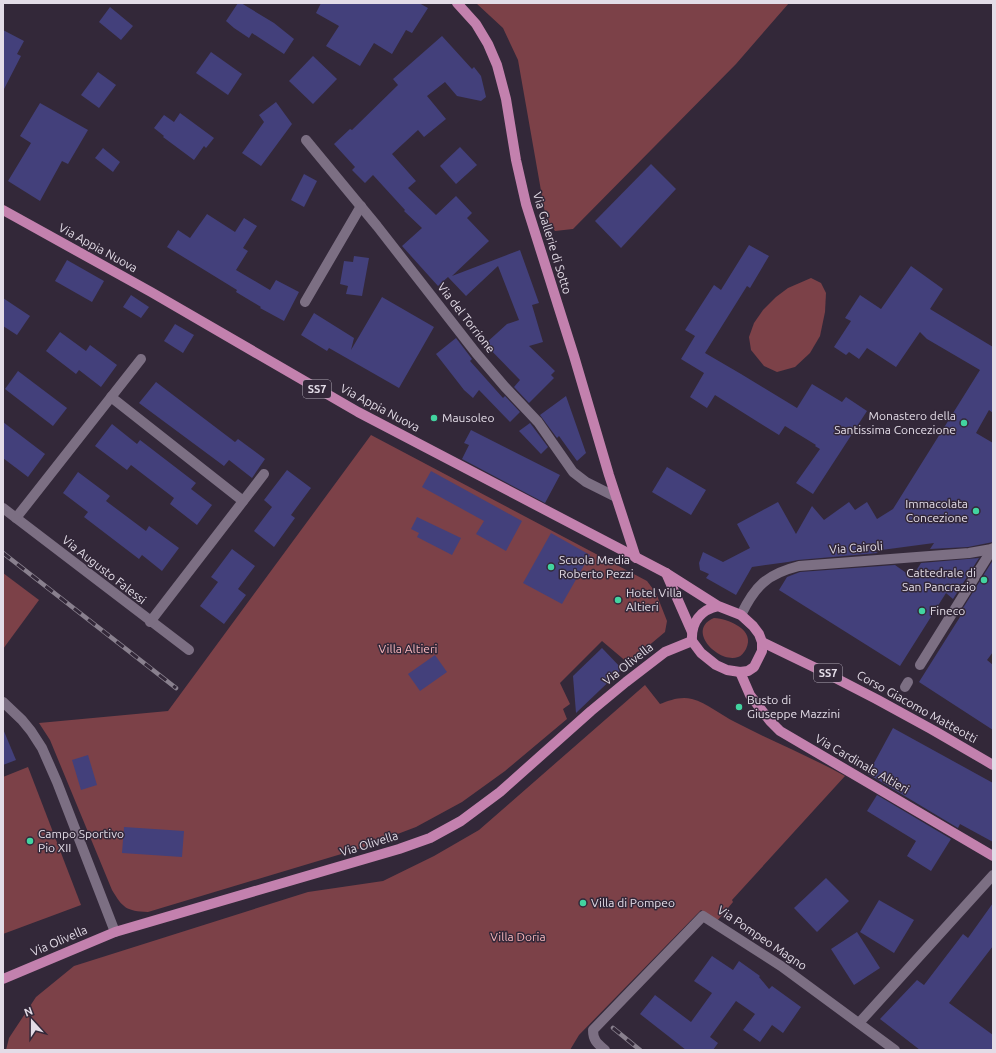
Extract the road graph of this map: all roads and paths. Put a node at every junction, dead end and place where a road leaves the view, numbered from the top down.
1 (457, 3) edge
2 (306, 140) dead end
3 (361, 206) junction
4 (3, 210) edge
5 (304, 302) dead end
6 (141, 359) dead end
7 (112, 397) junction
8 (264, 474) dead end
9 (616, 497) junction
10 (243, 501) junction
11 (3, 508) edge
12 (16, 518) junction
13 (993, 548) edge
14 (636, 558) junction
15 (666, 573) junction
16 (718, 606) junction
17 (741, 615) junction
18 (150, 622) junction
19 (692, 637) junction
20 (762, 642) junction
21 (189, 650) dead end
22 (920, 665) dead end
23 (740, 672) junction
24 (3, 702) edge
25 (993, 765) edge
26 (993, 856) edge
27 (993, 875) edge
28 (115, 932) junction
29 (3, 979) edge
30 (859, 1023) junction
31 (605, 1050) edge
32 (895, 1050) edge

1 - 9 main road, Via Gallerie di Sotto
2 - 3 street, Via del Torrione
3 - 5 street
3 - 9 street, Via del Torrione
4 - 14 main road, Via Appia Nuova / SS7
6 - 7 street
7 - 10 street
7 - 12 street
8 - 10 street
9 - 14 main road, Via Gallerie di Sotto
10 - 18 street
11 - 12 street, Via Augusto Falessi
12 - 18 street, Via Augusto Falessi
13 - 17 street, Via Cairoli
13 - 22 street
14 - 15 main road, Via Appia Nuova / SS7
15 - 16 main road, Via Appia Nuova / SS7
15 - 19 main road
16 - 17 main road
16 - 19 main road
17 - 20 main road
18 - 21 street, Via Augusto Falessi
19 - 23 main road
19 - 28 main road, Via Olivella
20 - 23 main road
20 - 25 main road, Corso Giacomo Matteotti / SS7
23 - 26 main road, Via Cardinale Altieri
24 - 28 street
27 - 30 street
28 - 29 main road, Via Olivella
30 - 31 street, Via Pompeo Magno
30 - 32 street, Via Pompeo Magno

